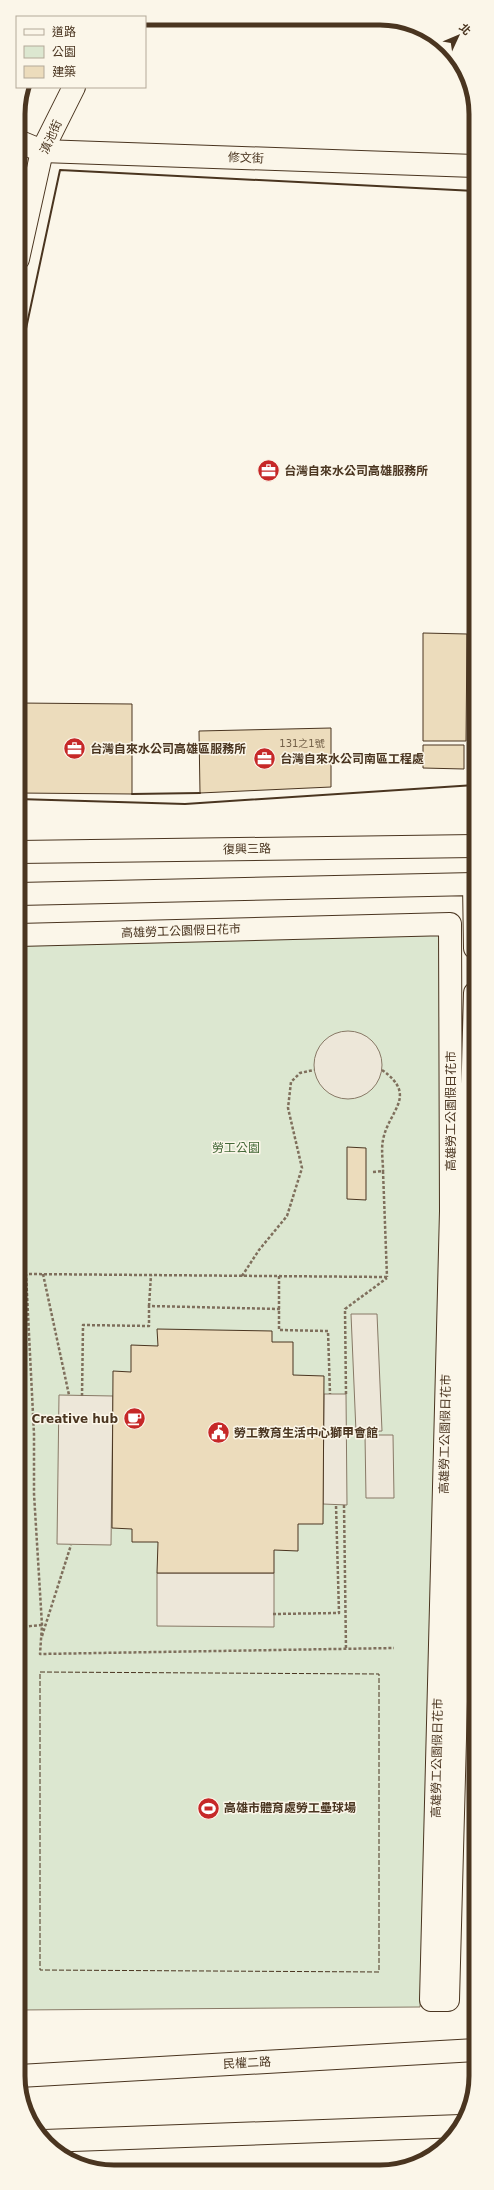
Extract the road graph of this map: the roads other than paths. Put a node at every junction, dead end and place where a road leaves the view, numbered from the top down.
1 (74, 88) edge
2 (25, 144) edge
3 (42, 151) junction
4 (469, 166) edge
5 (25, 228) edge
6 (469, 846) edge
7 (25, 852) edge
8 (469, 884) edge
9 (25, 894) edge
10 (25, 935) edge
11 (469, 1245) edge
12 (469, 2050) edge
13 (25, 2076) edge
14 (453, 2126) edge
15 (53, 2141) edge

1 - 3 street, 滇池街
2 - 3 street, 修文街
3 - 4 street, 修文街
3 - 5 street, 滇池街
6 - 7 street, 復興三路
8 - 9 street
10 - 11 street, 高雄勞工公園假日花市
12 - 13 street, 民權二路
14 - 15 street

